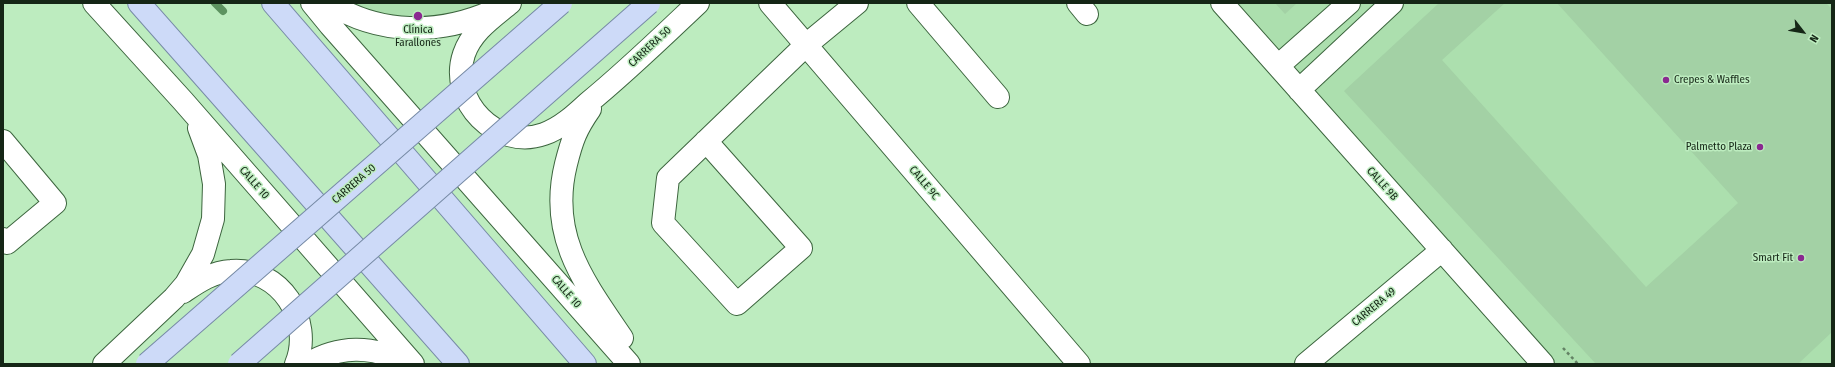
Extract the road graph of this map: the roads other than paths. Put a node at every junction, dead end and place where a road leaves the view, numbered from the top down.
1 (94, 3) edge
2 (139, 3) edge
3 (274, 3) edge
4 (312, 3) edge
5 (509, 3) edge
6 (561, 3) edge
7 (649, 3) edge
8 (698, 3) edge
9 (770, 3) edge
10 (857, 3) edge
11 (918, 3) edge
12 (1222, 3) edge
13 (1349, 3) edge
14 (1392, 3) edge
15 (334, 10) edge
16 (806, 45) junction
17 (1278, 66) junction
18 (1299, 90) junction
19 (603, 91) junction
20 (998, 97) dead end
21 (183, 101) junction
22 (3, 141) edge
23 (706, 141) junction
24 (3, 239) edge
25 (1442, 250) junction
26 (174, 298) junction
27 (104, 364) edge
28 (147, 364) edge
29 (239, 364) edge
30 (296, 364) edge
31 (308, 364) edge
32 (404, 364) edge
33 (413, 364) edge
34 (458, 364) edge
35 (585, 364) edge
36 (629, 364) edge
37 (639, 364) edge
38 (1079, 364) edge
39 (1306, 364) edge
40 (1543, 364) edge

1 - 21 street, CALLE 10
2 - 34 main road
3 - 35 main road
4 - 15 street, CALLE 10
5 - 15 street
5 - 19 street
6 - 28 main road, CARRERA 50, bridge
7 - 29 main road, bridge
8 - 19 street, CARRERA 50
9 - 16 street, CALLE 9C
10 - 16 street
11 - 20 street
12 - 17 street, CALLE 9B
13 - 17 street
14 - 18 street
15 - 36 street, CALLE 10
16 - 23 street
16 - 38 street, CALLE 9C
17 - 18 street, CALLE 9B
18 - 25 street, CALLE 9B
19 - 37 street
21 - 26 street
21 - 33 street, CALLE 10
22 - 24 street
23 - 23 street
25 - 39 street, CARRERA 49
25 - 40 street, CALLE 9B
26 - 27 street
26 - 30 street
31 - 32 street

